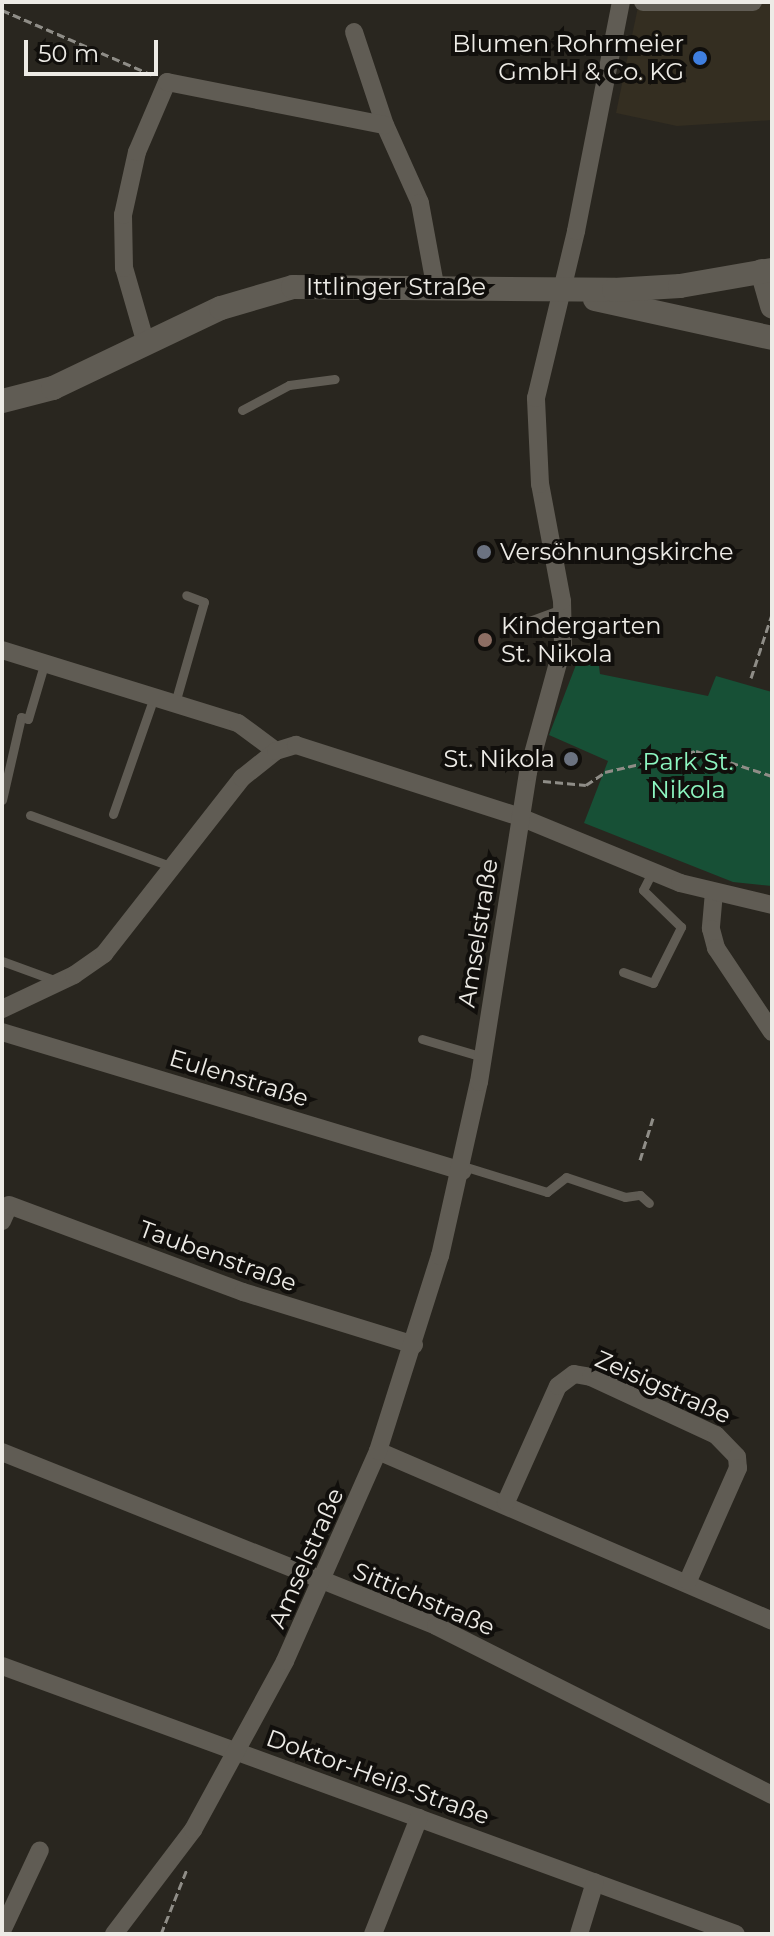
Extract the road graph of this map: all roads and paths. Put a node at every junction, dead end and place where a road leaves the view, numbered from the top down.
1 (621, 2) edge
2 (643, 2) edge
3 (753, 2) edge
4 (2, 10) edge
5 (354, 32) dead end
6 (167, 82) junction
7 (385, 125) junction
8 (767, 271) edge
9 (435, 285) junction
10 (561, 290) junction
11 (772, 307) edge
12 (772, 338) edge
13 (146, 344) junction
14 (335, 379) dead end
15 (2, 401) edge
16 (242, 410) dead end
17 (186, 595) dead end
18 (562, 609) junction
19 (772, 614) edge
20 (513, 627) dead end
21 (2, 650) edge
22 (44, 665) junction
23 (751, 678) dead end
24 (154, 697) junction
25 (175, 703) junction
26 (276, 751) junction
27 (772, 776) edge
28 (527, 779) junction
29 (2, 800) edge
30 (113, 814) dead end
31 (30, 815) dead end
32 (520, 817) junction
33 (174, 868) junction
34 (652, 872) junction
35 (714, 892) junction
36 (772, 905) edge
37 (2, 961) edge
38 (623, 972) dead end
39 (61, 982) junction
40 (2, 1009) edge
41 (2, 1032) edge
42 (772, 1032) edge
43 (422, 1039) dead end
44 (483, 1057) junction
45 (653, 1118) dead end
46 (640, 1160) dead end
47 (462, 1168) junction
48 (649, 1203) dead end
49 (6, 1213) edge
50 (414, 1345) junction
51 (378, 1451) junction
52 (2, 1452) edge
53 (506, 1502) junction
54 (688, 1581) junction
55 (322, 1583) junction
56 (772, 1621) edge
57 (2, 1666) edge
58 (237, 1750) junction
59 (772, 1795) edge
60 (419, 1818) junction
61 (193, 1830) junction
62 (40, 1850) dead end
63 (595, 1882) junction
64 (2, 1931) edge
65 (114, 1934) edge
66 (161, 1934) edge
67 (373, 1934) edge
68 (579, 1934) edge
69 (736, 1934) edge

1 - 10 street, Amselstraße
2 - 3 street
4 - 6 path
5 - 7 street
6 - 7 street
6 - 13 street
7 - 9 street
8 - 10 street, Ittlinger Straße
8 - 11 street
9 - 10 street, Ittlinger Straße
9 - 13 street, Ittlinger Straße
10 - 12 street, Ittlinger Straße
10 - 18 street, Amselstraße
13 - 15 street, Ittlinger Straße
14 - 16 lane
17 - 25 lane
18 - 20 lane
18 - 28 street, Amselstraße
19 - 23 path
21 - 22 street
22 - 24 street
22 - 29 lane
24 - 25 street
24 - 30 lane
25 - 26 street
26 - 32 street
26 - 33 street
27 - 28 path
28 - 32 street, Amselstraße
31 - 33 lane
32 - 34 street
32 - 44 street, Amselstraße
33 - 39 street
34 - 35 street
34 - 38 lane
35 - 36 street
35 - 42 street
37 - 39 lane
39 - 40 street
41 - 47 street, Eulenstraße
43 - 44 lane
44 - 47 street, Amselstraße
45 - 46 path
47 - 48 lane
47 - 50 street, Amselstraße
49 - 50 street, Taubenstraße
50 - 51 street, Amselstraße
51 - 53 street
51 - 55 street, Amselstraße
52 - 55 street, Sittichstraße
53 - 54 street
53 - 54 street, Zeisigstraße
54 - 56 street
55 - 58 street, Amselstraße
55 - 59 street, Sittichstraße
57 - 58 street, Doktor-Heiß-Straße
58 - 60 street, Doktor-Heiß-Straße
58 - 61 street, Amselstraße
60 - 63 street, Doktor-Heiß-Straße
60 - 67 street
61 - 65 street, Amselstraße
61 - 66 path
62 - 64 street
63 - 68 street
63 - 69 street, Doktor-Heiß-Straße

